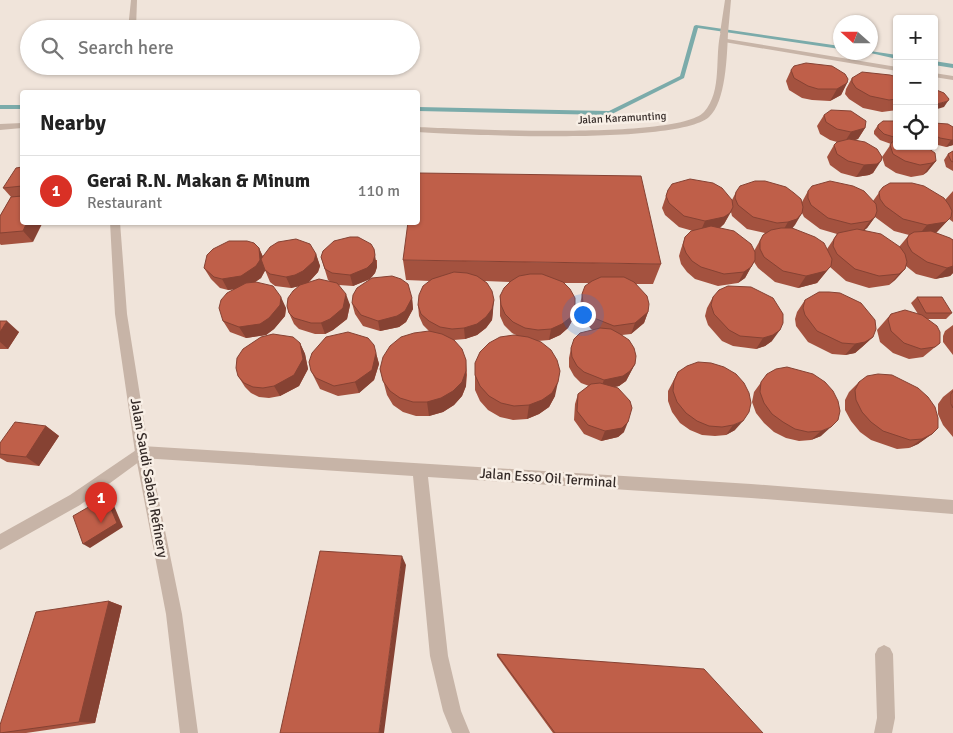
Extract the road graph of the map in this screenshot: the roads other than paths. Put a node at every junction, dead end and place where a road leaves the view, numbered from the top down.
1 (134, 0) edge
2 (728, 0) edge
3 (133, 20) edge
4 (724, 36) junction
5 (893, 68) edge
6 (938, 76) edge
7 (953, 78) edge
8 (0, 126) edge
9 (20, 126) edge
10 (420, 130) edge
11 (115, 225) edge
12 (142, 452) junction
13 (420, 470) junction
14 (953, 507) edge
15 (0, 542) edge
16 (884, 654) dead end
17 (190, 733) edge
18 (461, 733) edge
19 (883, 733) edge

1 - 3 street
2 - 4 street, Jalan Karamunting
4 - 5 street
4 - 10 street, Jalan Karamunting
6 - 7 street
8 - 9 street
11 - 12 street, Jalan Saudi Sabah Refinery
12 - 13 street, Jalan Esso Oil Terminal
12 - 15 street
12 - 17 street, Jalan Saudi Sabah Refinery
13 - 14 street, Jalan Esso Oil Terminal
13 - 18 street
16 - 19 street

